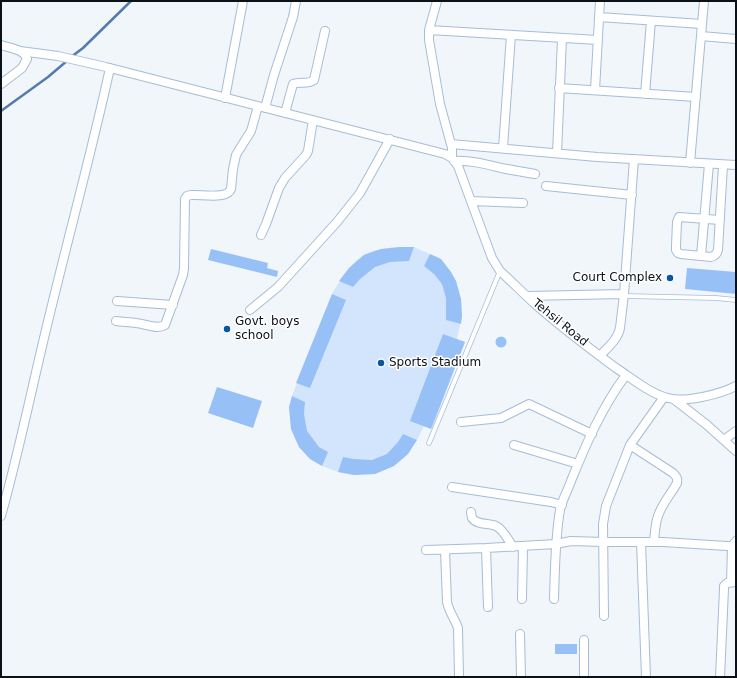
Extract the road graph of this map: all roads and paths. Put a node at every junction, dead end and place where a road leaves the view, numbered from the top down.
1 (243, 1) edge
2 (296, 1) edge
3 (437, 1) edge
4 (600, 1) edge
5 (704, 1) edge
6 (599, 17) junction
7 (651, 21) junction
8 (702, 24) junction
9 (429, 30) junction
10 (325, 31) dead end
11 (511, 34) junction
12 (701, 36) junction
13 (562, 39) junction
14 (736, 39) edge
15 (598, 40) junction
16 (1, 45) edge
17 (20, 51) junction
18 (108, 67) junction
19 (1, 84) edge
20 (559, 88) junction
21 (595, 90) junction
22 (645, 94) junction
23 (225, 98) junction
24 (696, 98) junction
25 (262, 107) junction
26 (285, 113) junction
27 (313, 120) junction
28 (390, 140) junction
29 (451, 144) junction
30 (503, 148) junction
31 (557, 153) junction
32 (453, 159) junction
33 (634, 159) junction
34 (690, 163) junction
35 (708, 164) junction
36 (723, 164) junction
37 (736, 165) edge
38 (535, 174) dead end
39 (546, 186) dead end
40 (632, 195) junction
41 (471, 201) junction
42 (523, 203) dead end
43 (704, 219) junction
44 (720, 220) junction
45 (261, 235) dead end
46 (701, 256) junction
47 (500, 271) junction
48 (624, 295) junction
49 (527, 296) junction
50 (736, 300) edge
51 (117, 301) dead end
52 (173, 305) junction
53 (250, 310) dead end
54 (116, 321) dead end
55 (600, 356) junction
56 (626, 375) junction
57 (736, 386) edge
58 (664, 397) junction
59 (675, 400) junction
60 (461, 422) dead end
61 (736, 431) edge
62 (592, 434) junction
63 (724, 440) junction
64 (429, 443) dead end
65 (514, 445) dead end
66 (630, 445) junction
67 (736, 451) edge
68 (578, 464) junction
69 (452, 487) dead end
70 (562, 505) junction
71 (471, 512) dead end
72 (1, 516) edge
73 (604, 542) junction
74 (641, 542) junction
75 (654, 542) junction
76 (734, 543) edge
77 (556, 544) junction
78 (523, 546) junction
79 (513, 547) junction
80 (486, 548) junction
81 (426, 550) dead end
82 (445, 550) junction
83 (734, 582) edge
84 (522, 599) dead end
85 (554, 599) dead end
86 (488, 607) dead end
87 (604, 616) dead end
88 (520, 634) dead end
89 (584, 640) dead end
90 (459, 677) edge
91 (521, 677) edge
92 (584, 677) edge
93 (646, 677) edge
94 (720, 677) edge

1 - 23 street
2 - 25 street
3 - 9 street
4 - 6 street
5 - 8 street
6 - 7 street
6 - 15 street
7 - 8 street
7 - 22 street
8 - 12 street
9 - 11 street
9 - 29 street
10 - 26 street
11 - 13 street
11 - 30 street
12 - 14 street
12 - 24 street
13 - 15 street
13 - 20 street
15 - 21 street
16 - 17 street
17 - 18 street
17 - 19 street
18 - 23 street
18 - 72 street
20 - 21 street
20 - 31 street
21 - 22 street
22 - 24 street
23 - 25 street
24 - 34 street
25 - 26 street
25 - 52 street
26 - 27 street
27 - 28 street
27 - 45 street
28 - 32 street
28 - 53 street
29 - 30 street
29 - 32 street
30 - 31 street
31 - 33 street
32 - 38 street
32 - 41 street, Tehsil Road
33 - 34 street
33 - 40 street
34 - 35 street
35 - 36 street
35 - 43 street
36 - 37 street
36 - 44 street
39 - 40 street
40 - 48 street
41 - 42 street
41 - 47 street, Tehsil Road
43 - 44 street
43 - 46 street
43 - 46 street
44 - 46 street
47 - 49 street, Tehsil Road
47 - 64 lane
48 - 49 street
48 - 50 lane
48 - 55 street
49 - 55 street, Tehsil Road
51 - 52 street
52 - 54 street
55 - 56 street, Tehsil Road
56 - 58 street, Tehsil Road
56 - 62 street
57 - 59 street, Tehsil Road
58 - 59 street, Tehsil Road
58 - 66 street
59 - 63 street
60 - 62 street
61 - 63 street
62 - 68 street
63 - 67 street
65 - 68 street
66 - 73 street
66 - 75 street
68 - 70 street
69 - 70 street
70 - 77 street
71 - 79 street
73 - 74 street
73 - 77 street
73 - 87 street
74 - 75 street
74 - 93 street
75 - 76 street
76 - 83 street
77 - 78 street
77 - 85 street
78 - 79 street
78 - 84 street
79 - 80 street
80 - 82 street
80 - 86 street
81 - 82 street
82 - 90 street
83 - 94 street
88 - 91 street
89 - 92 street

